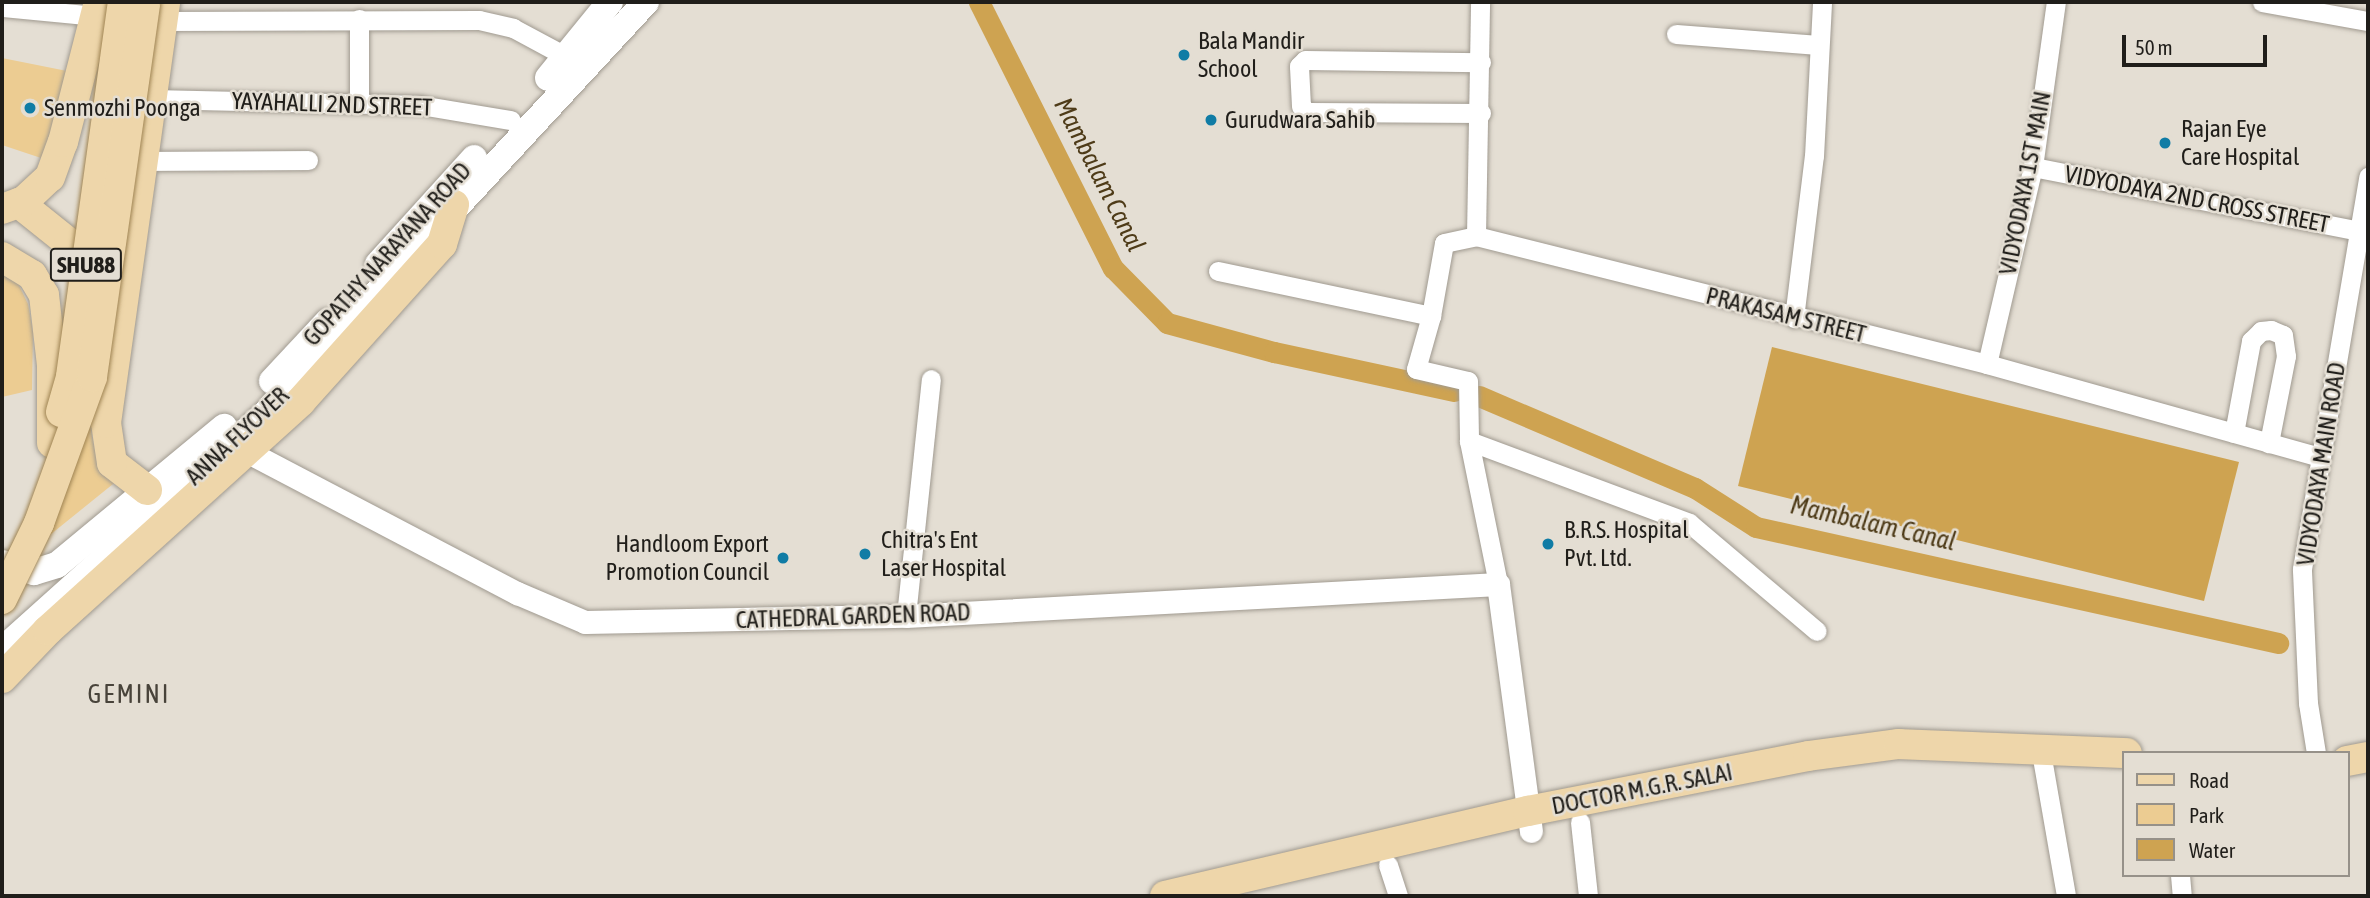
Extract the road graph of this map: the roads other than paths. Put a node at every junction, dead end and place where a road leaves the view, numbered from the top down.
1 (610, 2) edge
2 (646, 2) edge
3 (1480, 2) edge
4 (1822, 2) edge
5 (2056, 2) edge
6 (2262, 2) edge
7 (148, 6) edge
8 (2, 7) edge
9 (97, 9) edge
10 (359, 19) junction
11 (2368, 20) edge
12 (1676, 34) dead end
13 (1819, 45) junction
14 (567, 57) junction
15 (1481, 62) junction
16 (152, 99) junction
17 (359, 102) junction
18 (1481, 113) junction
19 (511, 120) junction
20 (308, 160) dead end
21 (144, 161) junction
22 (2033, 167) junction
23 (2368, 177) edge
24 (454, 205) junction
25 (10, 206) edge
26 (2360, 232) junction
27 (1476, 236) junction
28 (2, 257) edge
29 (126, 268) junction
30 (1219, 271) dead end
31 (1431, 316) junction
32 (1794, 318) junction
33 (1987, 363) junction
34 (931, 379) dead end
35 (2234, 433) junction
36 (1469, 441) junction
37 (52, 443) junction
38 (2269, 443) junction
39 (247, 452) junction
40 (2321, 457) junction
41 (147, 490) junction
42 (2, 564) edge
43 (1499, 584) junction
44 (2, 599) edge
45 (906, 616) junction
46 (1817, 631) dead end
47 (2, 650) edge
48 (2, 678) edge
49 (2316, 751) edge
50 (2122, 753) edge
51 (2368, 757) edge
52 (2042, 758) junction
53 (2349, 761) edge
54 (2122, 766) edge
55 (2368, 777) edge
56 (2349, 780) edge
57 (1530, 821) junction
58 (1580, 822) junction
59 (1388, 865) junction
60 (2180, 877) edge
61 (1165, 896) edge
62 (1249, 896) edge
63 (1398, 896) edge
64 (1588, 896) edge
65 (2066, 896) edge
66 (2182, 896) edge

1 - 14 main road, GOPATHY NARAYANA ROAD
2 - 24 main road, ANNA FLYOVER
3 - 15 street
4 - 13 street
5 - 22 street, VIDYODAYA 1ST MAIN
6 - 11 street
7 - 10 street
7 - 16 main road
7 - 37 main road, SHU88, bridge
7 - 44 main road, SHU88, bridge
8 - 9 street
9 - 25 main road
10 - 14 street
10 - 17 street
12 - 13 street
13 - 32 street
14 - 19 main road, GOPATHY NARAYANA ROAD
15 - 18 street
15 - 18 street
16 - 17 street, YAYAHALLI 2ND STREET
16 - 21 main road
17 - 19 street, YAYAHALLI 2ND STREET
18 - 27 street
19 - 41 main road, GOPATHY NARAYANA ROAD
20 - 21 street
21 - 29 main road
22 - 26 street, VIDYODAYA 2ND CROSS STREET
22 - 33 street, VIDYODAYA 1ST MAIN
23 - 26 street, VIDYODAYA MAIN ROAD
24 - 39 main road
24 - 47 main road, ANNA FLYOVER
25 - 29 main road
26 - 40 street, VIDYODAYA MAIN ROAD
27 - 31 street
27 - 32 street, PRAKASAM STREET
28 - 37 main road
29 - 41 main road
30 - 31 street
31 - 36 street
32 - 33 street, PRAKASAM STREET
33 - 35 street, PRAKASAM STREET
34 - 45 street
35 - 38 street, PRAKASAM STREET
35 - 38 street
36 - 43 street
36 - 46 street
37 - 42 main road, SHU88
38 - 40 street, PRAKASAM STREET
39 - 45 street, CATHEDRAL GARDEN ROAD
39 - 48 main road
40 - 49 street, VIDYODAYA MAIN ROAD
41 - 42 main road, GOPATHY NARAYANA ROAD
43 - 45 street, CATHEDRAL GARDEN ROAD
43 - 57 street
50 - 57 main road, DOCTOR M.G.R. SALAI
51 - 53 main road
52 - 54 main road, DOCTOR M.G.R. SALAI
52 - 58 main road, DOCTOR M.G.R. SALAI
52 - 65 street
55 - 56 main road
57 - 58 main road, DOCTOR M.G.R. SALAI
57 - 59 main road, DOCTOR M.G.R. SALAI
57 - 61 main road, DOCTOR M.G.R. SALAI
58 - 64 street
59 - 62 main road, DOCTOR M.G.R. SALAI
59 - 63 street
60 - 66 street

